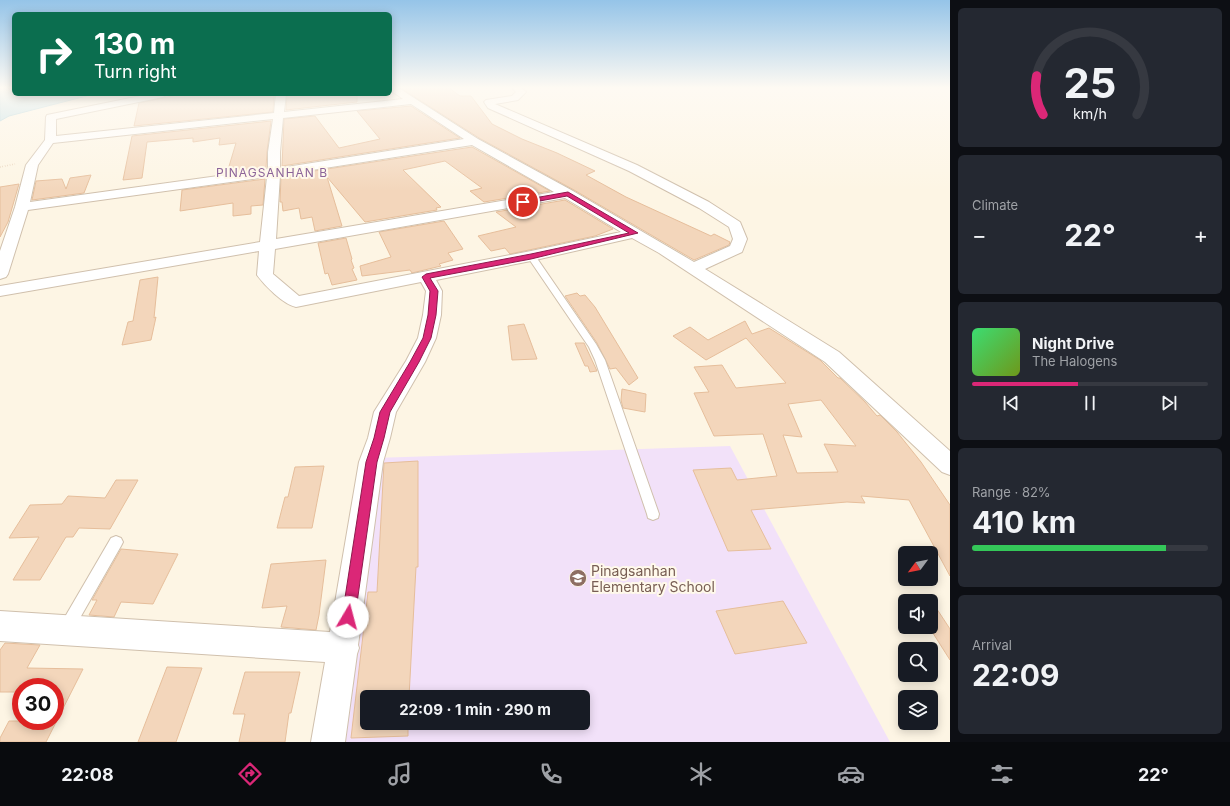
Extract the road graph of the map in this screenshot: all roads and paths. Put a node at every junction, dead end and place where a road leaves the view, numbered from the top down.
1 (52, 122) edge
2 (225, 122) edge
3 (278, 122) edge
4 (444, 122) edge
5 (527, 122) edge
6 (50, 140) junction
7 (474, 141) junction
8 (274, 172) junction
9 (568, 194) junction
10 (22, 207) junction
11 (635, 233) junction
12 (267, 246) junction
13 (531, 256) junction
14 (693, 268) junction
15 (0, 274) edge
16 (426, 277) junction
17 (0, 291) edge
18 (950, 466) edge
19 (653, 514) dead end
20 (116, 542) dead end
21 (0, 626) edge
22 (65, 630) junction
23 (344, 648) junction
24 (328, 742) edge

1 - 6 street
2 - 6 street
3 - 8 street
4 - 7 street
5 - 14 street
6 - 10 street
7 - 8 street
7 - 9 street
8 - 10 street
8 - 12 street
9 - 11 street
9 - 12 street
10 - 15 street
11 - 13 street
11 - 14 street
12 - 16 street
12 - 17 street
13 - 16 street
13 - 19 lane
14 - 18 street
16 - 23 street
20 - 22 lane
21 - 22 street
22 - 23 street
23 - 24 street

